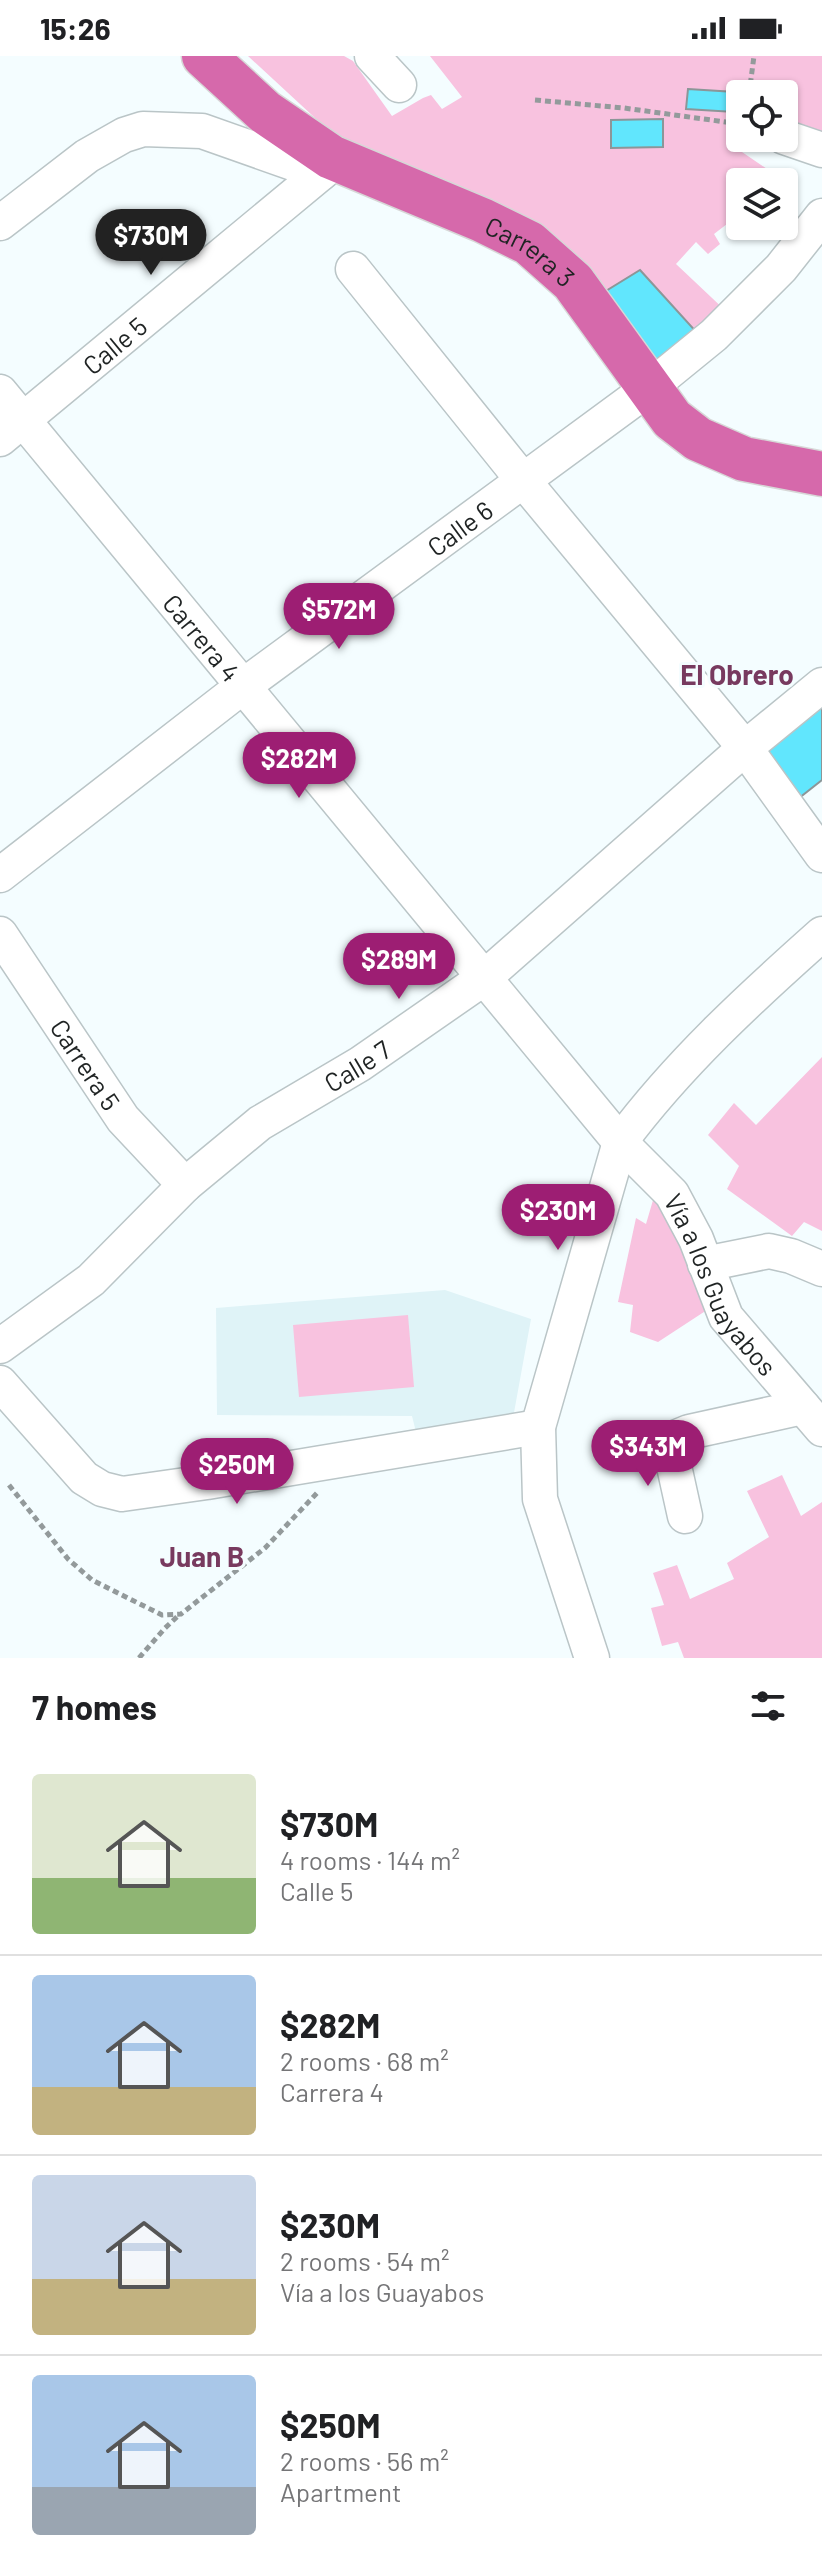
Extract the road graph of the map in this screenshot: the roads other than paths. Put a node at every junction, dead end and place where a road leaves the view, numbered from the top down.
1 (204, 56) edge
2 (372, 56) edge
3 (399, 85) dead end
4 (798, 142) edge
5 (822, 150) edge
6 (330, 166) junction
7 (822, 216) edge
8 (0, 223) edge
9 (353, 269) dead end
10 (649, 388) junction
11 (0, 392) edge
12 (11, 430) edge
13 (822, 474) edge
14 (522, 479) junction
15 (822, 685) edge
16 (242, 687) junction
17 (745, 748) junction
18 (822, 855) edge
19 (0, 875) edge
20 (0, 934) edge
21 (822, 934) edge
22 (484, 978) junction
23 (620, 1142) junction
24 (185, 1185) junction
25 (705, 1264) junction
26 (822, 1269) edge
27 (0, 1346) edge
28 (0, 1383) edge
29 (812, 1418) edge
30 (538, 1427) junction
31 (685, 1516) dead end
32 (592, 1658) edge

1 - 6 highway, Carrera 3
2 - 3 street
4 - 5 street
6 - 8 street
6 - 10 highway, Carrera 3
6 - 12 street, Calle 5
7 - 10 street, Calle 6
9 - 14 street
10 - 13 highway, Carrera 3
10 - 14 street, Calle 6
11 - 12 street, Carrera 4
12 - 16 street, Carrera 4
14 - 16 street, Calle 6
14 - 17 street
15 - 17 street, Calle 7
16 - 19 street, Calle 6
16 - 22 street, Carrera 4
17 - 18 street
17 - 22 street, Calle 7
20 - 24 street, Carrera 5
21 - 23 street
22 - 23 street, Carrera 4
22 - 24 street, Calle 7
23 - 25 street, Vía a los Guayabos
23 - 30 street
24 - 27 street, Calle 7
25 - 26 street
25 - 29 street, Vía a los Guayabos
28 - 30 street
29 - 31 street
30 - 32 street

